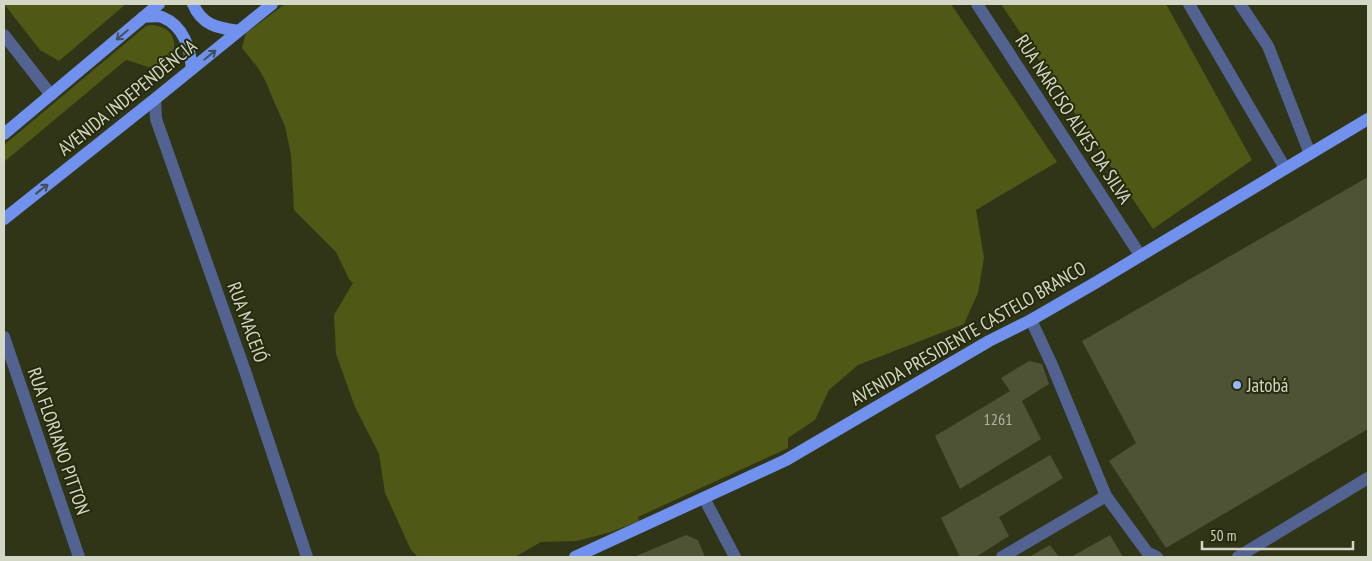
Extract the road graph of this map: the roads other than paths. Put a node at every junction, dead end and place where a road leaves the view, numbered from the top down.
1 (159, 4) edge
2 (193, 4) edge
3 (272, 4) edge
4 (977, 4) edge
5 (1189, 4) edge
6 (1240, 4) edge
7 (142, 17) junction
8 (239, 31) junction
9 (4, 35) edge
10 (192, 69) junction
11 (51, 94) junction
12 (156, 99) junction
13 (1368, 119) edge
14 (4, 134) edge
15 (1310, 154) junction
16 (1284, 168) junction
17 (4, 219) edge
18 (1140, 255) junction
19 (1031, 320) junction
20 (4, 337) edge
21 (1368, 478) edge
22 (1106, 496) junction
23 (704, 498) junction
24 (79, 557) edge
25 (307, 557) edge
26 (575, 557) edge
27 (735, 557) edge
28 (1002, 557) edge
29 (1157, 557) edge
30 (1238, 557) edge

1 - 7 main road
2 - 8 main road
3 - 8 main road, AVENIDA INDEPENDÊNCIA
4 - 18 street, RUA NARCISO ALVES DA SILVA
5 - 16 street
6 - 15 street
7 - 10 main road
7 -> 11 main road
10 -> 8 main road, AVENIDA INDEPENDÊNCIA
9 - 11 street
10 - 12 main road, AVENIDA INDEPENDÊNCIA
11 - 14 main road
17 -> 12 main road, AVENIDA INDEPENDÊNCIA
12 - 25 street, RUA MACEIÓ
13 - 15 main road, AVENIDA PRESIDENTE CASTELO BRANCO
15 - 16 main road, AVENIDA PRESIDENTE CASTELO BRANCO
16 - 18 main road, AVENIDA PRESIDENTE CASTELO BRANCO
18 - 19 main road, AVENIDA PRESIDENTE CASTELO BRANCO
19 - 22 street
19 - 23 main road, AVENIDA PRESIDENTE CASTELO BRANCO
20 - 24 street, RUA FLORIANO PITTON
21 - 30 street
22 - 28 street
22 - 29 street
23 - 26 main road, AVENIDA PRESIDENTE CASTELO BRANCO
23 - 27 street

